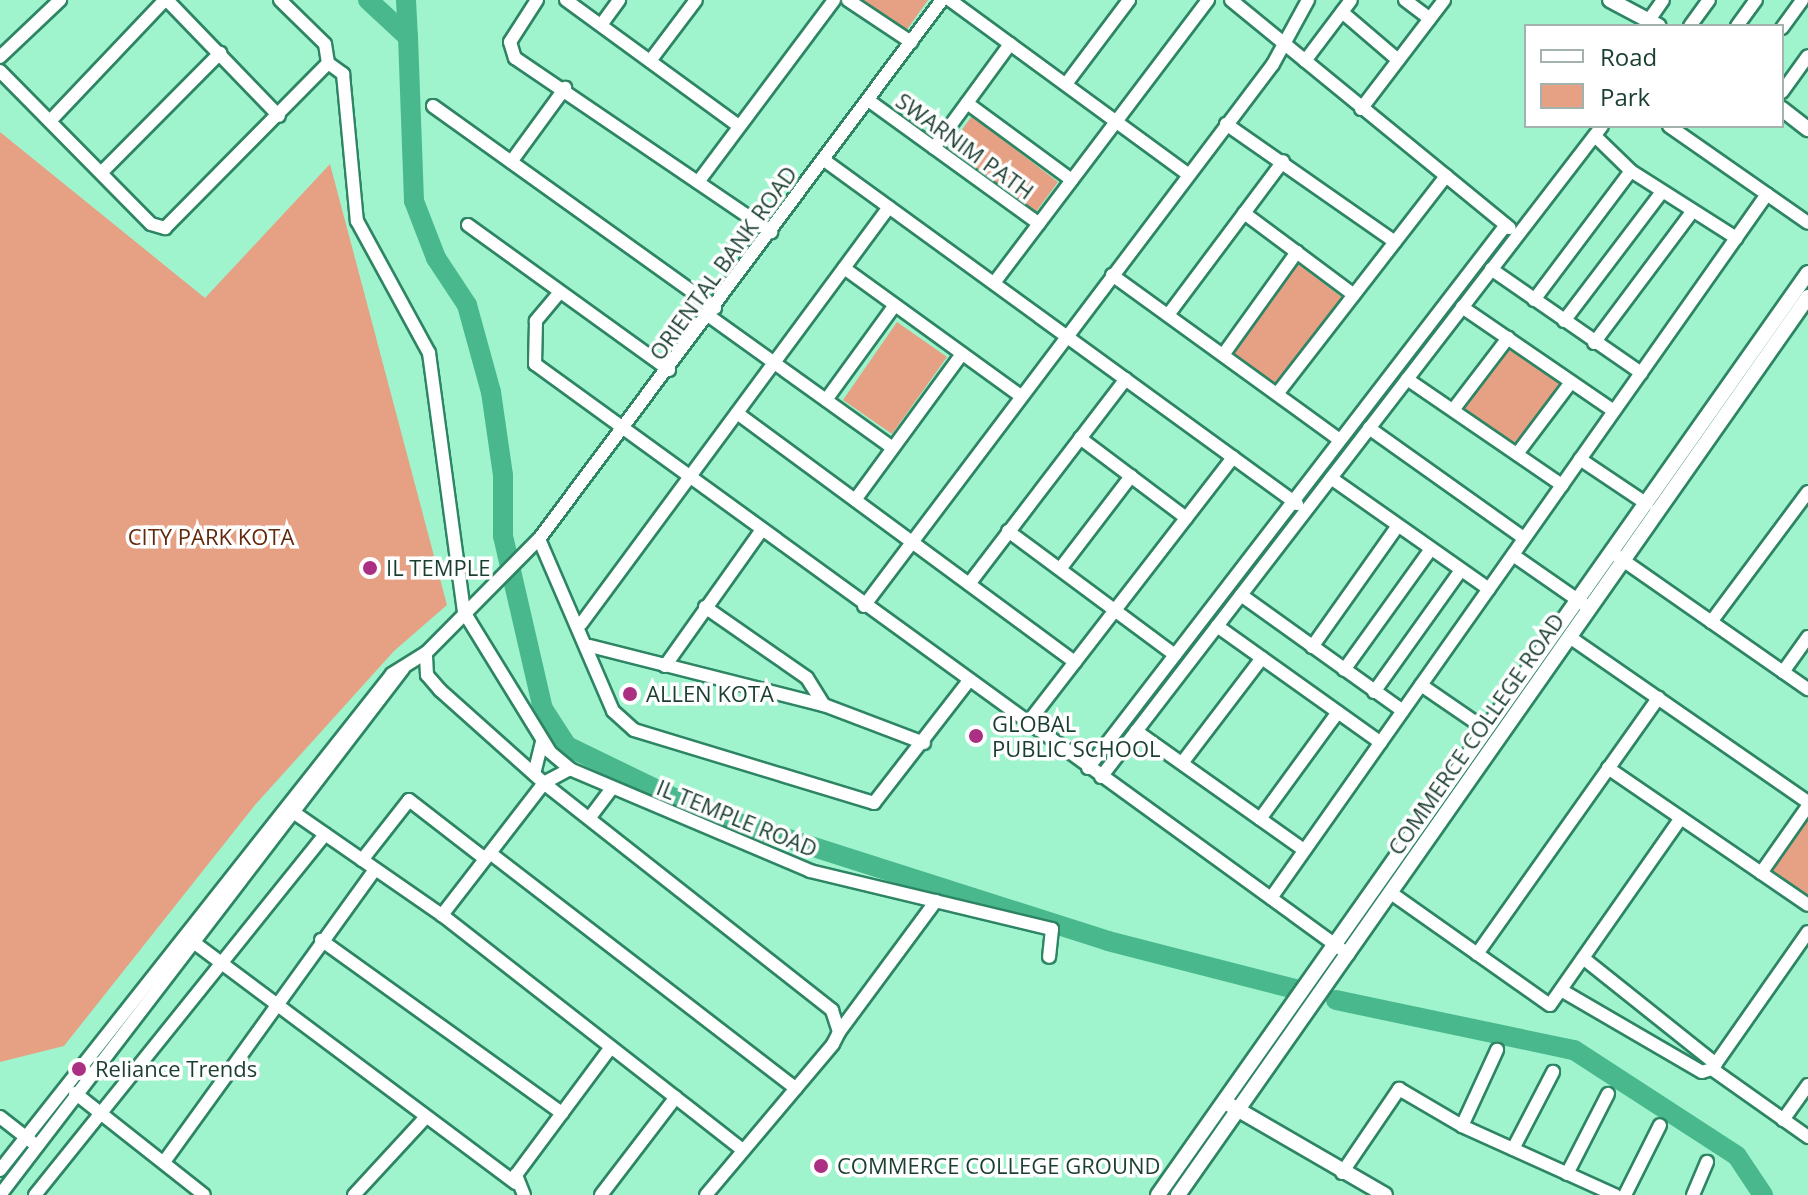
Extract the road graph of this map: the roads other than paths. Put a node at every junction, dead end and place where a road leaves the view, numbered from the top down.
1 (60, 0) edge
2 (166, 0) edge
3 (280, 0) edge
4 (537, 0) edge
5 (566, 0) edge
6 (619, 0) edge
7 (696, 0) edge
8 (834, 0) edge
9 (848, 0) edge
10 (942, 0) edge
11 (950, 0) edge
12 (1129, 0) edge
13 (1208, 0) edge
14 (1231, 0) edge
15 (1308, 0) edge
16 (1351, 0) edge
17 (1405, 0) edge
18 (1444, 0) edge
19 (1610, 0) edge
20 (1663, 0) edge
21 (1709, 0) edge
22 (1756, 0) edge
23 (1802, 0) edge
24 (1342, 12) junction
25 (1430, 19) junction
26 (1654, 23) edge
27 (1691, 24) edge
28 (1738, 24) edge
29 (601, 25) junction
30 (1784, 25) edge
31 (911, 42) junction
32 (1010, 44) junction
33 (1286, 45) junction
34 (220, 53) junction
35 (1808, 56) edge
36 (0, 57) edge
37 (1398, 60) junction
38 (650, 61) junction
39 (1305, 61) junction
40 (328, 63) junction
41 (0, 71) edge
42 (1066, 84) junction
43 (565, 88) junction
44 (1784, 89) edge
45 (868, 100) junction
46 (967, 103) junction
47 (433, 106) dead end
48 (1361, 109) junction
49 (1784, 111) edge
50 (279, 116) junction
51 (50, 121) junction
52 (1116, 121) junction
53 (1226, 124) junction
54 (739, 126) junction
55 (1672, 128) edge
56 (1808, 129) edge
57 (1598, 131) edge
58 (934, 148) junction
59 (824, 160) junction
60 (1283, 161) junction
61 (511, 162) junction
62 (1631, 171) junction
63 (102, 172) junction
64 (1186, 173) junction
65 (1446, 176) junction
66 (1072, 180) junction
67 (698, 182) junction
68 (1662, 192) junction
69 (1767, 194) junction
70 (889, 207) junction
71 (1692, 212) junction
72 (1244, 213) junction
73 (1808, 223) edge
74 (1039, 224) junction
75 (468, 225) dead end
76 (1506, 225) junction
77 (771, 232) junction
78 (1518, 234) junction
79 (1736, 238) junction
80 (1395, 242) junction
81 (1297, 252) junction
82 (844, 268) junction
83 (1491, 269) junction
84 (1808, 273) edge
85 (1112, 275) junction
86 (994, 283) junction
87 (560, 292) junction
88 (1354, 295) junction
89 (1808, 297) edge
90 (1534, 300) junction
91 (895, 305) junction
92 (1462, 307) junction
93 (712, 312) junction
94 (1168, 315) junction
95 (1564, 321) junction
96 (1067, 336) junction
97 (1508, 338) junction
98 (1594, 343) junction
99 (962, 354) junction
100 (1223, 355) junction
101 (774, 363) junction
102 (669, 370) junction
103 (1641, 373) junction
104 (1126, 379) junction
105 (1407, 379) junction
106 (1571, 382) junction
107 (1277, 394) junction
108 (1021, 396) junction
109 (826, 400) junction
110 (1453, 410) junction
111 (1614, 411) junction
112 (737, 413) junction
113 (1369, 428) junction
114 (623, 431) junction
115 (1080, 438) junction
116 (1340, 440) junction
117 (893, 448) junction
118 (1517, 454) junction
119 (1233, 457) junction
120 (1580, 459) junction
121 (1131, 476) junction
122 (1331, 478) junction
123 (689, 479) junction
124 (1562, 485) junction
125 (1808, 492) edge
126 (855, 500) junction
127 (1294, 501) junction
128 (1647, 504) junction
129 (1306, 510) junction
130 (1186, 518) junction
131 (1397, 527) junction
132 (761, 531) junction
133 (1008, 531) junction
134 (1524, 538) junction
135 (912, 541) junction
136 (536, 543) junction
137 (1431, 549) junction
138 (1513, 555) junction
139 (1619, 558) junction
140 (1060, 569) junction
141 (1461, 570) junction
142 (969, 584) junction
143 (1489, 589) junction
144 (1241, 595) junction
145 (1585, 605) junction
146 (864, 606) junction
147 (705, 607) junction
148 (1115, 610) junction
149 (464, 612) junction
150 (1711, 622) junction
151 (581, 624) junction
152 (1217, 626) junction
153 (1808, 637) edge
154 (1571, 638) junction
155 (590, 646) junction
156 (1312, 647) junction
157 (426, 653) junction
158 (1175, 655) junction
159 (1262, 658) junction
160 (1075, 662) junction
161 (665, 666) junction
162 (403, 669) junction
163 (1344, 670) junction
164 (1783, 672) junction
165 (968, 682) junction
166 (1421, 685) junction
167 (1808, 689) edge
168 (1374, 692) junction
169 (1658, 698) junction
170 (824, 705) junction
171 (1403, 711) junction
172 (1338, 712) junction
173 (1027, 724) junction
174 (1485, 729) junction
175 (1136, 731) junction
176 (542, 741) junction
177 (924, 743) junction
178 (1381, 743) junction
179 (1182, 763) junction
180 (1088, 768) junction
181 (1608, 768) junction
182 (570, 769) junction
183 (1101, 777) junction
184 (539, 778) junction
185 (612, 788) junction
186 (1808, 804) edge
187 (296, 814) junction
188 (591, 816) junction
189 (1681, 818) junction
190 (1260, 819) junction
191 (325, 834) junction
192 (1304, 850) junction
193 (488, 856) junction
194 (362, 860) junction
195 (375, 869) junction
196 (1761, 873) junction
197 (1391, 893) junction
198 (1271, 898) junction
199 (936, 901) junction
200 (1808, 905) edge
201 (442, 915) junction
202 (1808, 932) edge
203 (321, 940) junction
204 (196, 944) junction
205 (1334, 944) junction
206 (1348, 954) junction
207 (1477, 954) junction
208 (1049, 957) dead end
209 (1583, 958) junction
210 (221, 963) junction
211 (1561, 990) junction
212 (273, 1003) junction
213 (839, 1032) junction
214 (611, 1047) junction
215 (1497, 1050) dead end
216 (1714, 1066) junction
217 (1553, 1072) dead end
218 (1808, 1085) edge
219 (66, 1086) junction
220 (796, 1089) junction
221 (1608, 1094) dead end
222 (78, 1095) junction
223 (676, 1097) junction
224 (1224, 1101) junction
225 (1238, 1110) junction
226 (562, 1113) junction
227 (102, 1114) junction
228 (0, 1117) edge
229 (426, 1117) junction
230 (1783, 1120) junction
231 (1660, 1125) dead end
232 (1462, 1126) junction
233 (26, 1137) junction
234 (1808, 1137) edge
235 (39, 1146) junction
236 (741, 1149) junction
237 (1513, 1149) junction
238 (164, 1162) junction
239 (1707, 1162) dead end
240 (0, 1170) edge
241 (1342, 1173) junction
242 (1567, 1174) junction
243 (515, 1183) junction
244 (0, 1195) edge
245 (35, 1195) edge
246 (204, 1195) edge
247 (354, 1195) edge
248 (524, 1195) edge
249 (601, 1195) edge
250 (706, 1195) edge
251 (1158, 1195) edge
252 (1178, 1195) edge
253 (1385, 1195) edge
254 (1615, 1195) edge
255 (1625, 1195) edge
256 (1693, 1195) edge

1 - 36 street
2 - 34 street
2 - 51 street
3 - 40 street
4 - 43 street
5 - 29 street
6 - 29 street
7 - 38 street
8 - 54 street
9 - 31 street
10 - 31 street, ORIENTAL BANK ROAD
11 - 32 street
12 - 42 street
13 - 52 street
14 - 33 street
15 - 33 street
16 - 24 street
17 - 25 street
18 - 25 street
19 - 26 street
20 - 26 street
21 - 27 street
22 - 28 street
23 - 30 street
24 - 37 street
24 - 39 street
25 - 37 street
29 - 38 street
31 - 45 street, ORIENTAL BANK ROAD
32 - 42 street
32 - 46 street
33 - 39 street
33 - 53 street
34 - 50 street
34 - 63 street
35 - 44 street
37 - 48 street
38 - 54 street
39 - 48 street
40 - 50 street
40 - 149 street
41 - 51 street
42 - 52 street
43 - 61 street
43 - 67 street
45 - 58 street, SWARNIM PATH
45 - 59 street, ORIENTAL BANK ROAD
46 - 58 street
46 - 66 street
47 - 61 street
48 - 65 street
49 - 56 street
50 - 63 street
51 - 63 street
52 - 64 street
52 - 66 street
53 - 60 street
53 - 64 street
54 - 67 street
55 - 69 street
57 - 62 street
57 - 78 street
58 - 74 street, SWARNIM PATH
59 - 70 street
59 - 77 street, ORIENTAL BANK ROAD
60 - 72 street
60 - 80 street
61 - 93 street
62 - 68 street
62 - 90 street
64 - 85 street
65 - 76 street
65 - 80 street
66 - 74 street
67 - 77 street
68 - 71 street
68 - 95 street
69 - 73 street
69 - 79 street
70 - 82 street
70 - 86 street
71 - 79 street
71 - 98 street
72 - 81 street
72 - 94 street
74 - 86 street
75 - 87 street
76 - 78 street
76 - 116 street
77 - 93 street, ORIENTAL BANK ROAD
78 - 83 street
79 - 103 street
80 - 88 street
81 - 88 street
81 - 100 street
82 - 91 street
82 - 101 street
83 - 90 street
83 - 92 street
84 - 128 street
85 - 94 street
85 - 96 street
86 - 96 street
87 - 102 street
87 - 114 street
88 - 107 street
89 - 139 street
90 - 95 street
91 - 99 street
91 - 109 street
92 - 97 street
92 - 105 street
93 - 101 street
93 - 102 street, ORIENTAL BANK ROAD
94 - 100 street
95 - 98 street
96 - 104 street
96 - 108 street
97 - 106 street
97 - 110 street
98 - 103 street
99 - 108 street
99 - 117 street
100 - 107 street
101 - 109 street
101 - 112 street
102 - 114 street, ORIENTAL BANK ROAD
103 - 111 street
104 - 115 street
104 - 119 street
105 - 110 street
105 - 113 street
106 - 111 street
106 - 118 street
107 - 116 street
108 - 135 street
109 - 117 street
110 - 118 street
111 - 120 street
112 - 123 street
112 - 126 street
113 - 122 street
113 - 134 street
114 - 123 street
114 - 136 street, ORIENTAL BANK ROAD
115 - 121 street
115 - 133 street
116 - 127 street
117 - 126 street
118 - 124 street
119 - 127 street
119 - 130 street
120 - 124 street
120 - 128 street
121 - 130 street
121 - 140 street
122 - 129 street
122 - 131 street
123 - 132 street
123 - 151 street
124 - 134 street
125 - 150 street
126 - 135 street
127 - 129 street
127 - 158 street
128 - 139 street
129 - 144 street
130 - 148 street
131 - 137 street
131 - 156 street
132 - 146 street
132 - 147 street
133 - 140 street
133 - 142 street
134 - 138 street
135 - 142 street
135 - 146 street
136 - 149 street, ORIENTAL BANK ROAD
136 - 151 street
137 - 141 street
137 - 163 street
138 - 143 street
138 - 145 street
139 - 145 street
139 - 150 street
140 - 148 street
141 - 143 street
141 - 168 street
142 - 160 street
143 - 166 street
144 - 152 street
144 - 156 street
145 - 154 street, COMMERCE COLLEGE ROAD
145 - 174 street
146 - 165 street
147 - 161 street
147 - 170 street
148 - 158 street
148 - 160 street
149 - 157 street, ORIENTAL BANK ROAD
149 - 176 street, IL TEMPLE ROAD
150 - 164 street
151 - 155 street
152 - 159 street
152 - 175 street
153 - 164 street
154 - 169 street
154 - 197 street, COMMERCE COLLEGE ROAD
155 - 161 street
155 - 177 street
156 - 163 street
157 - 162 street, ORIENTAL BANK ROAD
157 - 184 street
158 - 180 street
159 - 172 street
159 - 179 street
160 - 173 street
161 - 170 street
162 - 187 street
162 - 219 street
163 - 168 street
164 - 167 street
165 - 173 street
165 - 177 street
166 - 171 street
166 - 174 street
168 - 171 street
169 - 181 street
169 - 186 street
170 - 177 street
171 - 178 street
172 - 178 street
172 - 190 street
173 - 180 street
174 - 205 street
175 - 179 street
175 - 183 street
176 - 182 street, IL TEMPLE ROAD
176 - 184 street
178 - 192 street
179 - 190 street
180 - 183 street
181 - 189 street
181 - 207 street
182 - 184 street
182 - 185 street, IL TEMPLE ROAD
183 - 198 street
184 - 188 street
184 - 193 street
185 - 188 street
185 - 199 street, IL TEMPLE ROAD
186 - 196 street
187 - 191 street
187 - 204 street
188 - 213 street
189 - 196 street
189 - 209 street
190 - 192 street
191 - 194 street
191 - 210 street
192 - 198 street
193 - 194 street
193 - 201 street
193 - 220 street
194 - 195 street
195 - 201 street
195 - 203 street
196 - 200 street
197 - 206 street, COMMERCE COLLEGE ROAD
197 - 207 street
198 - 205 street
199 - 208 street, IL TEMPLE ROAD
199 - 213 street
201 - 214 street
202 - 216 street
203 - 212 street
203 - 226 street
204 - 210 street
204 - 222 street
205 - 206 street
205 - 224 street
206 - 225 street, COMMERCE COLLEGE ROAD
207 - 211 street
209 - 211 street
209 - 216 street
210 - 212 street
210 - 227 street
211 - 216 street
212 - 229 street
212 - 238 street
213 - 220 street
214 - 223 street
214 - 226 street
215 - 232 street
216 - 230 street
217 - 237 street
218 - 230 street
219 - 222 street
219 - 233 street
220 - 236 street
221 - 242 street
222 - 227 street
222 - 235 street
223 - 236 street
223 - 249 street
224 - 225 street
224 - 251 street
225 - 241 street
225 - 252 street, COMMERCE COLLEGE ROAD
226 - 243 street
227 - 238 street
227 - 245 street
228 - 233 street
229 - 243 street
229 - 247 street
230 - 234 street
231 - 255 street
232 - 237 street
232 - 241 street
233 - 235 street
233 - 240 street
235 - 244 street
236 - 250 street
237 - 242 street
238 - 246 street
239 - 256 street
241 - 253 street
242 - 254 street
243 - 248 street

